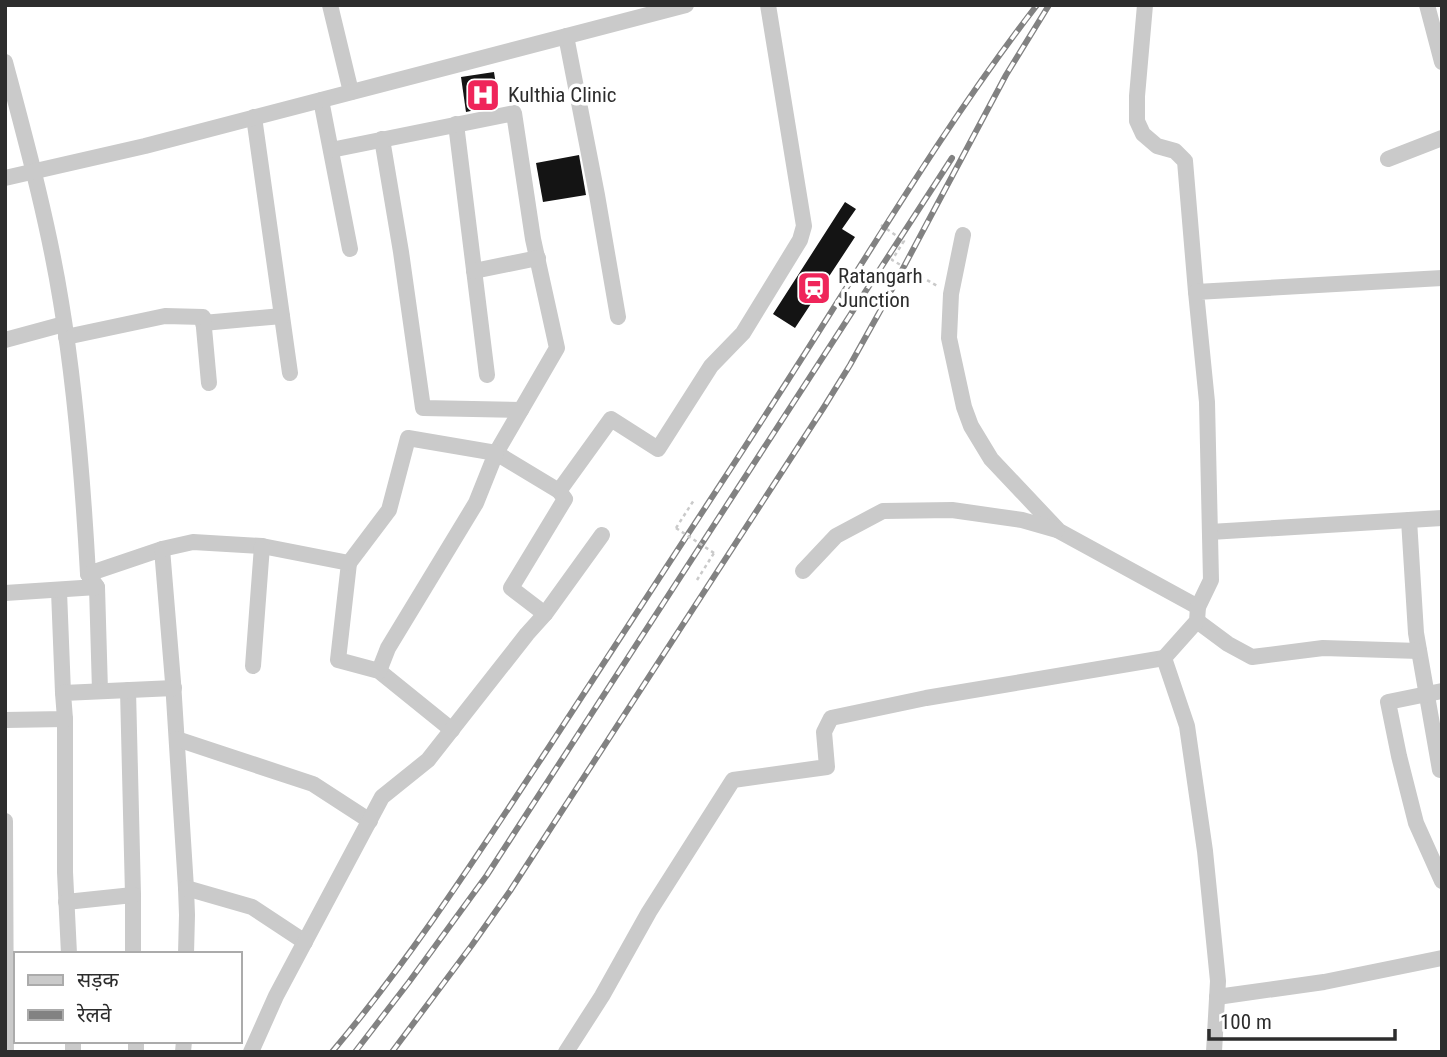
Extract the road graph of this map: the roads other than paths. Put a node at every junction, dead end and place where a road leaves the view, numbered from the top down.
1 (330, 5) edge
2 (686, 5) edge
3 (768, 5) edge
4 (1144, 5) edge
5 (1427, 5) edge
6 (566, 36) junction
7 (5, 62) edge
8 (1442, 62) edge
9 (351, 92) junction
10 (321, 100) junction
11 (254, 117) junction
12 (456, 124) junction
13 (1442, 138) edge
14 (382, 139) junction
15 (331, 150) junction
16 (1388, 159) dead end
17 (34, 172) junction
18 (5, 178) edge
19 (963, 235) dead end
20 (350, 249) dead end
21 (538, 258) junction
22 (474, 271) junction
23 (1442, 278) edge
24 (1196, 292) junction
25 (282, 316) junction
26 (618, 317) dead end
27 (203, 323) junction
28 (65, 330) junction
29 (5, 340) edge
30 (290, 373) dead end
31 (487, 374) dead end
32 (209, 383) dead end
33 (521, 410) junction
34 (496, 453) junction
35 (559, 491) junction
36 (1442, 518) edge
37 (1409, 520) junction
38 (1059, 531) junction
39 (1210, 532) junction
40 (602, 535) dead end
41 (262, 546) junction
42 (162, 549) junction
43 (349, 563) junction
44 (803, 571) dead end
45 (88, 574) junction
46 (97, 587) junction
47 (59, 591) junction
48 (5, 593) edge
49 (544, 614) junction
50 (1197, 614) junction
51 (1419, 651) junction
52 (1164, 658) junction
53 (253, 666) dead end
54 (379, 671) junction
55 (174, 688) junction
56 (128, 690) junction
57 (100, 691) junction
58 (1434, 692) edge
59 (63, 694) junction
60 (5, 709) edge
61 (65, 719) junction
62 (6, 720) edge
63 (452, 730) junction
64 (177, 739) junction
65 (1440, 770) edge
66 (5, 821) edge
67 (370, 821) junction
68 (1441, 875) edge
69 (186, 888) junction
70 (133, 895) junction
71 (66, 902) junction
72 (5, 931) edge
73 (305, 942) junction
74 (69, 952) edge
75 (133, 952) edge
76 (186, 952) edge
77 (1442, 958) edge
78 (1217, 997) junction
79 (6, 1052) edge
80 (251, 1052) edge
81 (565, 1052) edge
82 (1214, 1052) edge

1 - 9 street
2 - 6 street
3 - 35 street
4 - 24 street
5 - 8 street
6 - 9 street
6 - 26 street
7 - 17 street
9 - 10 street
10 - 11 street
10 - 15 street
11 - 17 street
11 - 25 street
12 - 14 street
12 - 21 street
12 - 22 street
13 - 16 street
14 - 15 street
14 - 33 street
15 - 20 street
17 - 18 street
17 - 28 street
19 - 38 street
21 - 22 street
21 - 33 street
22 - 31 street
23 - 24 street
24 - 39 street
25 - 27 street
25 - 30 street
27 - 28 street
27 - 32 street
28 - 29 street
28 - 45 street
33 - 34 street
34 - 35 street
34 - 43 street
34 - 54 street
35 - 49 street
36 - 37 street
37 - 39 street
37 - 51 street
38 - 44 street
38 - 50 street
39 - 50 street
40 - 49 street
41 - 42 street
41 - 43 street
41 - 53 street
42 - 45 street
42 - 55 street
43 - 54 street
45 - 46 street
46 - 47 street
46 - 57 street
47 - 48 street
47 - 59 street
49 - 63 street
50 - 51 street
50 - 52 street
51 - 58 street
52 - 78 street
52 - 81 street
54 - 63 street
55 - 56 street
55 - 64 street
56 - 57 street
56 - 70 street
57 - 59 street
58 - 65 street
58 - 68 street
59 - 61 street
60 - 62 street
61 - 62 street
61 - 71 street
63 - 67 street
64 - 67 street
64 - 69 street
66 - 72 street
67 - 73 street
69 - 73 street
69 - 76 street
70 - 71 street
70 - 75 street
71 - 74 street
72 - 79 street
73 - 80 street
77 - 78 street
78 - 82 street

